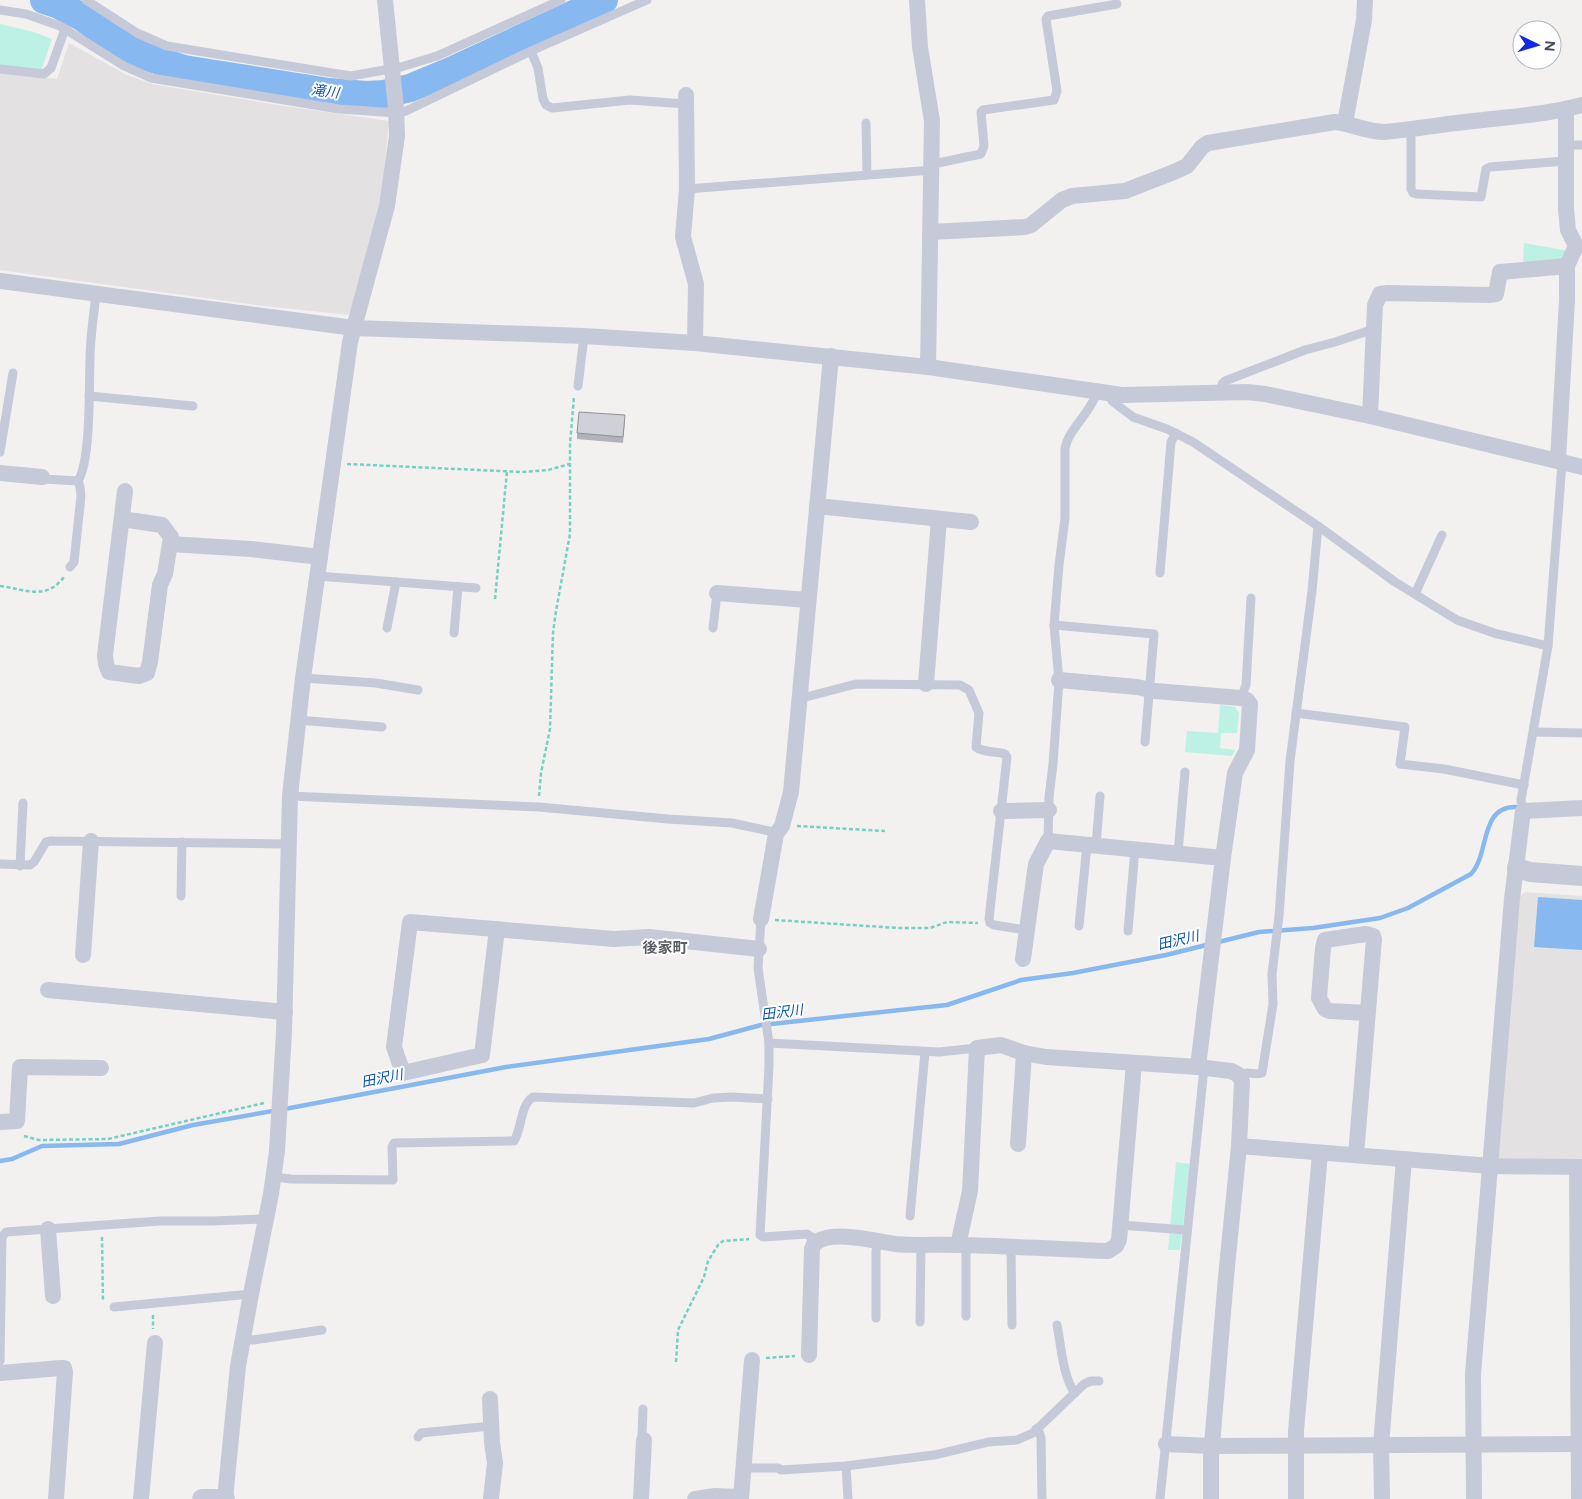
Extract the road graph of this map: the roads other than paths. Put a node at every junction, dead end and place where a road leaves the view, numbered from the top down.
1 (86, 0) edge
2 (385, 0) edge
3 (561, 0) edge
4 (647, 0) edge
5 (916, 0) edge
6 (1365, 0) edge
7 (1117, 4) dead end
8 (0, 10) edge
9 (65, 29) junction
10 (531, 51) junction
11 (0, 69) edge
12 (392, 72) junction
13 (686, 100) joint
14 (1582, 105) edge
15 (1566, 109) junction
16 (397, 111) junction
17 (866, 123) dead end
18 (1345, 123) junction
19 (1411, 129) junction
20 (1582, 145) edge
21 (1565, 153) junction
22 (933, 167) junction
23 (867, 175) junction
24 (687, 189) junction
25 (931, 232) junction
26 (1579, 246) edge
27 (1567, 266) junction
28 (0, 281) edge
29 (96, 293) junction
30 (354, 328) junction
31 (1374, 329) junction
32 (584, 336) junction
33 (695, 343) junction
34 (831, 356) junction
35 (928, 367) junction
36 (13, 373) dead end
37 (578, 386) road end
38 (1221, 392) junction
39 (1105, 393) junction
40 (89, 396) junction
41 (193, 406) dead end
42 (1370, 416) junction
43 (1176, 434) junction
44 (0, 452) edge
45 (1560, 462) junction
46 (1582, 467) edge
47 (0, 473) edge
48 (42, 477) joint
49 (78, 482) junction
50 (125, 492) dead end
51 (817, 506) junction
52 (938, 519) junction
53 (122, 520) junction
54 (971, 522) dead end
55 (1318, 526) junction
56 (1442, 535) dead end
57 (170, 544) junction
58 (320, 557) junction
59 (70, 567) road end
60 (1160, 574) dead end
61 (317, 576) junction
62 (396, 582) junction
63 (458, 587) junction
64 (476, 588) dead end
65 (717, 593) joint
66 (1415, 594) junction
67 (1251, 598) dead end
68 (808, 600) junction
69 (1054, 625) junction
70 (387, 628) dead end
71 (713, 628) dead end
72 (454, 633) dead end
73 (1548, 646) junction
74 (303, 678) junction
75 (1059, 680) junction
76 (926, 684) junction
77 (418, 690) dead end
78 (1150, 690) junction
79 (799, 697) junction
80 (1241, 698) junction
81 (1296, 713) junction
82 (298, 720) junction
83 (382, 727) dead end
84 (1534, 732) junction
85 (1582, 733) edge
86 (1145, 742) dead end
87 (1186, 772) dead end
88 (1524, 785) junction
89 (290, 796) junction
90 (1100, 796) dead end
91 (23, 803) dead end
92 (1582, 808) edge
93 (1049, 810) junction
94 (1001, 811) junction
95 (1524, 811) junction
96 (779, 830) junction
97 (91, 841) junction
98 (1048, 841) junction
99 (182, 842) junction
100 (288, 844) junction
101 (1091, 845) junction
102 (1135, 849) junction
103 (1178, 853) junction
104 (1223, 858) junction
105 (0, 864) edge
106 (20, 866) junction
107 (1517, 868) junction
108 (1582, 876) edge
109 (181, 896) dead end
110 (761, 919) joint
111 (1079, 926) dead end
112 (497, 929) junction
113 (1026, 930) junction
114 (1128, 930) dead end
115 (759, 949) junction
116 (83, 955) dead end
117 (1023, 958) dead end
118 (48, 990) dead end
119 (285, 1012) junction
120 (1368, 1014) junction
121 (769, 1043) junction
122 (977, 1048) junction
123 (924, 1052) junction
124 (1024, 1053) junction
125 (1134, 1062) junction
126 (1201, 1067) junction
127 (101, 1068) dead end
128 (1239, 1075) junction
129 (768, 1099) junction
130 (4, 1122) edge
131 (1018, 1144) dead end
132 (1239, 1146) junction
133 (1320, 1153) junction
134 (1356, 1156) junction
135 (1404, 1159) junction
136 (1491, 1166) junction
137 (1580, 1167) edge
138 (274, 1177) junction
139 (910, 1216) dead end
140 (266, 1220) junction
141 (1120, 1225) junction
142 (48, 1229) junction
143 (1186, 1230) junction
144 (817, 1241) junction
145 (878, 1241) junction
146 (1, 1245) edge
147 (921, 1245) junction
148 (963, 1245) junction
149 (1011, 1248) junction
150 (251, 1294) junction
151 (53, 1296) dead end
152 (114, 1307) road end
153 (966, 1316) dead end
154 (876, 1318) dead end
155 (920, 1322) dead end
156 (1012, 1325) dead end
157 (1057, 1326) dead end
158 (322, 1330) dead end
159 (243, 1340) junction
160 (155, 1343) road end
161 (809, 1355) road end
162 (752, 1360) road end
163 (0, 1361) edge
164 (0, 1373) edge
165 (1099, 1381) dead end
166 (1075, 1393) junction
167 (490, 1399) dead end
168 (642, 1409) dead end
169 (491, 1426) junction
170 (1036, 1430) junction
171 (418, 1437) dead end
172 (644, 1440) joint
173 (1166, 1444) junction
174 (1296, 1444) junction
175 (1473, 1444) junction
176 (1580, 1444) edge
177 (1381, 1445) junction
178 (1212, 1446) junction
179 (846, 1466) junction
180 (743, 1468) junction
181 (741, 1498) edge
182 (56, 1499) edge
183 (141, 1499) edge
184 (202, 1499) edge
185 (225, 1499) edge
186 (491, 1499) edge
187 (641, 1499) edge
188 (695, 1499) edge
189 (848, 1499) edge
190 (1042, 1499) edge
191 (1160, 1499) edge
192 (1211, 1499) edge
193 (1296, 1499) edge
194 (1382, 1499) edge
195 (1474, 1499) edge
196 (1579, 1499) edge

1 - 12 lane
2 - 12 street
3 - 12 lane
4 - 10 lane
5 - 22 street
6 - 18 street
7 - 22 lane
8 - 9 lane
9 - 11 lane
9 - 16 lane
10 - 13 lane
10 - 16 lane
12 - 16 street
13 - 24 street
14 - 15 street
15 - 19 street
15 - 21 street
16 - 30 street
17 - 23 lane
18 - 19 street
18 - 25 street
19 - 21 lane
20 - 21 lane
21 - 26 street
22 - 23 lane
22 - 25 street
23 - 24 lane
24 - 33 street
25 - 35 street
26 - 27 street
27 - 31 street
27 - 45 street
28 - 29 street
29 - 30 street
29 - 40 lane
30 - 32 street
30 - 58 street
31 - 38 lane
31 - 42 street
32 - 33 street
32 - 37 lane
33 - 34 street
34 - 35 street
34 - 51 street
35 - 39 street
36 - 44 lane
38 - 39 street
38 - 42 street
39 - 43 lane
39 - 69 lane
40 - 41 lane
40 - 49 lane
42 - 45 street
43 - 55 lane
43 - 60 lane
45 - 46 street
45 - 73 lane
47 - 48 street
48 - 49 lane
49 - 59 lane
50 - 53 street
51 - 52 street
51 - 68 street
52 - 54 street
52 - 76 street
53 - 57 street
53 - 57 street
55 - 66 lane
55 - 81 lane
56 - 66 lane
57 - 58 street
58 - 61 street
61 - 62 lane
61 - 74 street
62 - 63 lane
62 - 70 lane
63 - 64 lane
63 - 72 lane
65 - 68 street
65 - 71 lane
66 - 73 lane
67 - 80 lane
68 - 79 street
69 - 75 lane
69 - 78 lane
73 - 84 lane
74 - 77 lane
74 - 82 street
75 - 78 street
75 - 93 lane
76 - 79 lane
76 - 94 lane
78 - 80 street
78 - 86 lane
79 - 96 street
80 - 104 street
81 - 88 lane
81 - 128 lane
82 - 83 lane
82 - 89 street
84 - 85 lane
84 - 88 lane
87 - 103 lane
88 - 95 lane
89 - 96 lane
89 - 100 street
90 - 101 lane
91 - 106 lane
92 - 95 street
93 - 94 street
93 - 98 lane
94 - 113 lane
95 - 107 street
96 - 110 street
97 - 99 lane
97 - 106 lane
97 - 116 street
98 - 101 street
98 - 113 street
99 - 100 lane
99 - 109 lane
100 - 119 street
101 - 102 street
101 - 111 lane
102 - 103 street
102 - 114 lane
103 - 104 street
104 - 126 street
105 - 106 lane
107 - 108 street
107 - 136 street
110 - 115 lane
112 - 112 street
112 - 115 street
113 - 117 street
115 - 121 lane
118 - 119 street
119 - 138 street
120 - 120 street
120 - 134 street
121 - 123 lane
121 - 129 lane
122 - 123 lane
122 - 124 street
122 - 148 street
123 - 139 lane
124 - 125 street
124 - 131 street
125 - 126 street
125 - 141 street
126 - 128 street
126 - 143 lane
127 - 130 street
128 - 132 street
129 - 138 lane
129 - 144 lane
132 - 133 street
132 - 178 street
133 - 134 street
133 - 174 street
134 - 135 street
135 - 136 street
135 - 177 street
136 - 137 street
136 - 175 street
137 - 176 street
138 - 140 street
140 - 142 lane
140 - 150 street
141 - 143 lane
141 - 149 street
142 - 146 lane
142 - 151 street
143 - 173 lane
144 - 145 street
144 - 161 street
145 - 147 street
145 - 154 lane
146 - 163 lane
147 - 148 street
147 - 155 lane
148 - 149 street
148 - 153 lane
149 - 156 lane
150 - 152 lane
150 - 159 street
157 - 166 lane
158 - 159 lane
159 - 185 street
160 - 183 street
162 - 180 street
164 - 182 street
165 - 166 lane
166 - 170 lane
167 - 169 street
168 - 172 lane
169 - 171 lane
169 - 186 street
170 - 179 lane
170 - 190 lane
172 - 187 street
173 - 178 street
173 - 191 lane
174 - 177 street
174 - 178 street
174 - 193 street
175 - 176 street
175 - 177 street
175 - 195 street
176 - 196 street
177 - 194 street
178 - 192 street
179 - 180 lane
179 - 189 lane
180 - 181 street
181 - 188 street
184 - 185 street

